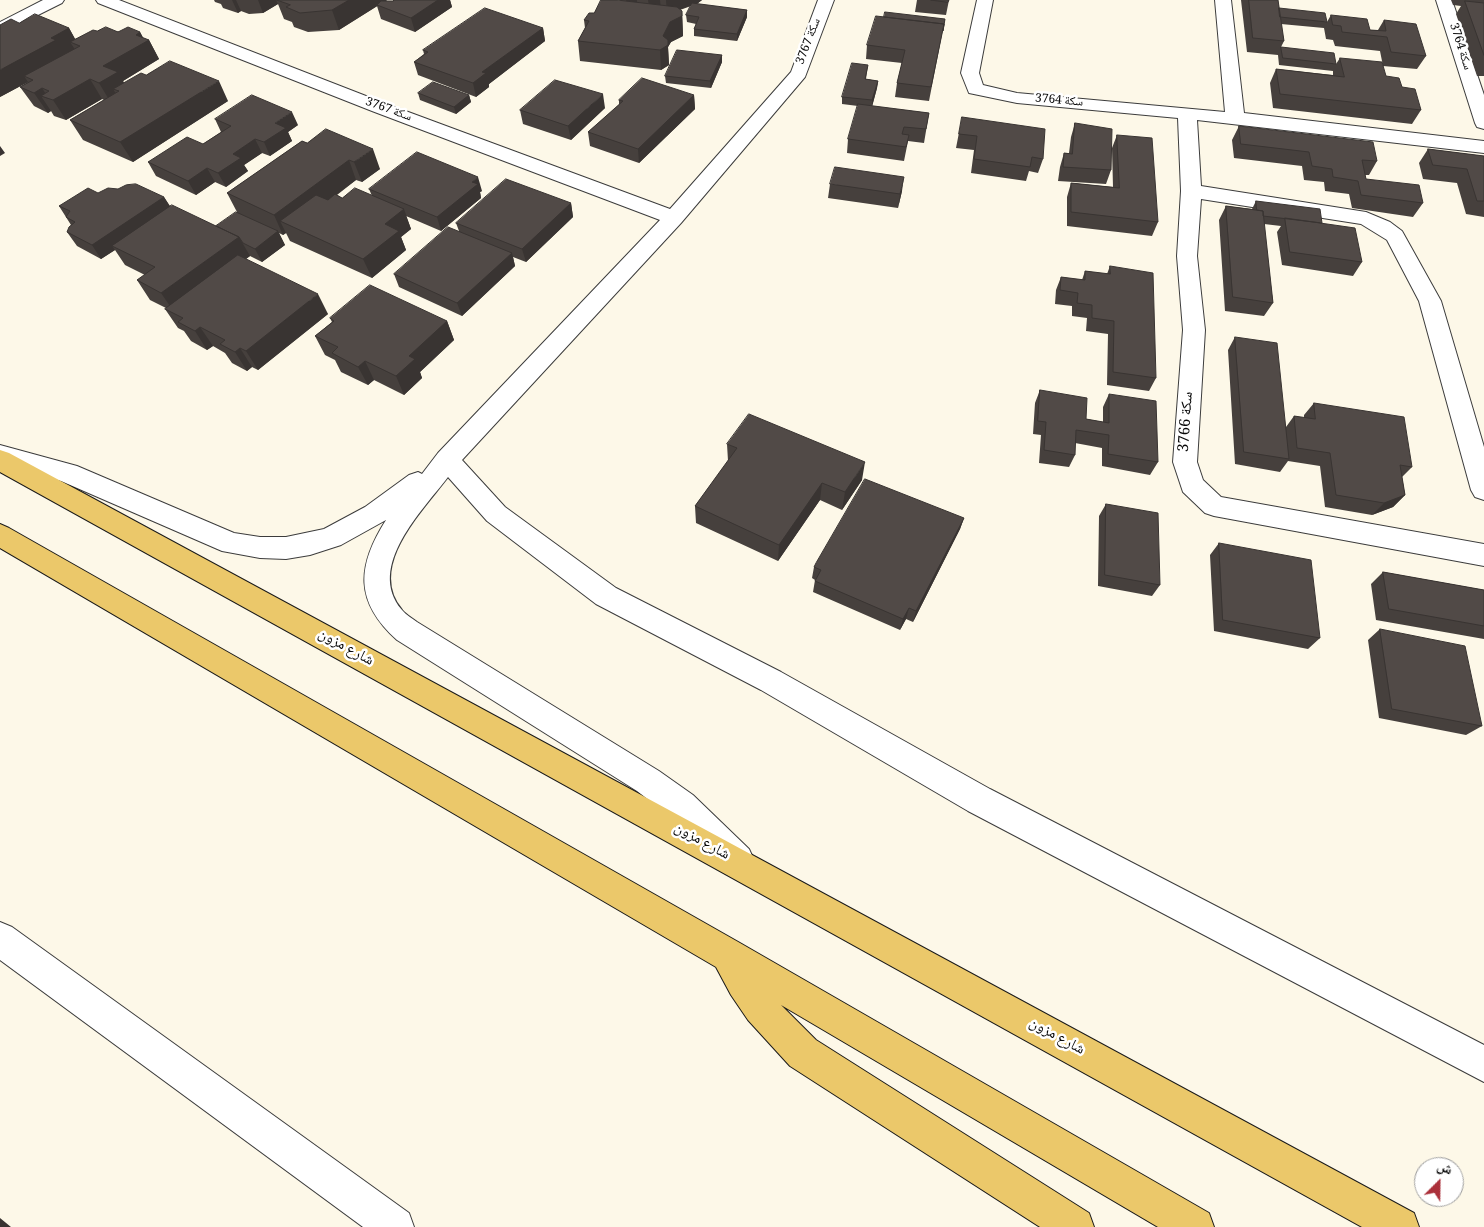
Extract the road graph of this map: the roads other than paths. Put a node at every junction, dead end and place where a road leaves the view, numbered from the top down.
1 (56, 0) edge
2 (104, 0) edge
3 (826, 0) edge
4 (985, 0) edge
5 (1224, 0) edge
6 (1444, 0) edge
7 (0, 29) edge
8 (1187, 114) junction
9 (1235, 118) junction
10 (1484, 122) edge
11 (1484, 147) edge
12 (1192, 192) junction
13 (674, 218) junction
14 (0, 454) edge
15 (0, 460) edge
16 (447, 460) junction
17 (1484, 490) edge
18 (0, 535) edge
19 (1484, 555) edge
20 (745, 867) junction
21 (0, 939) edge
22 (728, 955) junction
23 (1484, 1064) edge
24 (395, 1227) edge
25 (1075, 1227) edge
26 (1195, 1227) edge
27 (1400, 1227) edge

1 - 7 street
2 - 13 street, سكة 3767
3 - 13 street, سكة 3767
4 - 8 street, سكة 3764
5 - 9 street
6 - 10 street, سكة 3764
8 - 9 street, سكة 3764
8 - 12 street, سكة 3766
9 - 11 street, سكة 3764
12 - 17 street
12 - 19 street, سكة 3766
13 - 16 street, سكة 3767
14 - 16 street
15 - 20 main road, شارع مزون
16 - 20 street
16 - 23 street
18 - 22 main road
20 - 27 main road, شارع مزون
21 - 24 street
22 - 25 main road
22 - 26 main road

